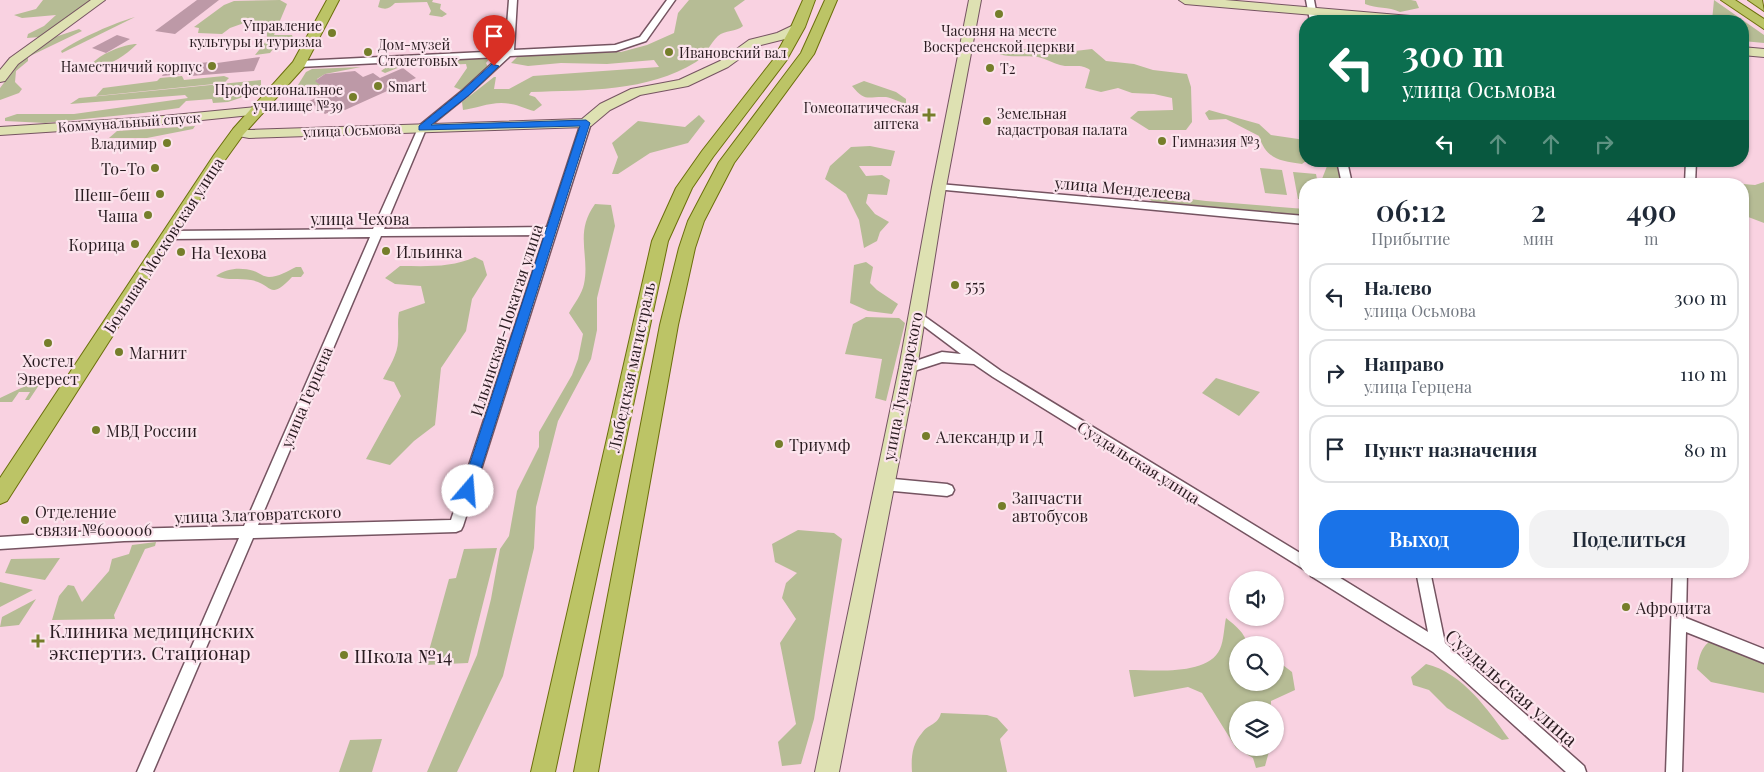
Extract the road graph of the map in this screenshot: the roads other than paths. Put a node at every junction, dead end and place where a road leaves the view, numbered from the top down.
1 (99, 0) edge
2 (333, 0) edge
3 (513, 0) edge
4 (671, 0) edge
5 (809, 0) edge
6 (831, 0) edge
7 (975, 0) edge
8 (1185, 0) edge
9 (1727, 0) edge
10 (1754, 0) edge
11 (1764, 6) edge
12 (1312, 11) edge
13 (1356, 15) edge
14 (1764, 25) edge
15 (798, 27) junction
16 (744, 48) junction
17 (509, 52) junction
18 (1749, 52) edge
19 (1764, 53) edge
20 (779, 61) junction
21 (299, 64) junction
22 (0, 78) edge
23 (257, 111) junction
24 (586, 123) junction
25 (422, 128) junction
26 (0, 131) edge
27 (238, 132) junction
28 (939, 187) junction
29 (1299, 219) edge
30 (552, 231) junction
31 (168, 235) junction
32 (376, 235) junction
33 (917, 315) junction
34 (974, 359) junction
35 (908, 368) junction
36 (883, 484) junction
37 (948, 490) dead end
38 (0, 495) edge
39 (456, 526) joint
40 (248, 532) junction
41 (0, 543) edge
42 (1299, 560) edge
43 (1327, 578) edge
44 (1424, 578) edge
45 (1680, 578) edge
46 (1678, 622) junction
47 (1438, 647) junction
48 (1764, 656) edge
49 (145, 772) edge
50 (543, 772) edge
51 (586, 772) edge
52 (827, 772) edge
53 (1578, 772) edge
54 (1674, 772) edge

1 - 22 main road
2 - 21 main road, Большая Московская улица
3 - 17 street
4 - 17 street
5 - 15 main road, Лыбедская магистраль
6 - 51 main road, Лыбедская магистраль
7 - 28 main road, улица Луначарского
8 - 12 main road
9 - 14 main road
10 - 11 main road
12 - 13 main road
15 - 16 main road
15 - 20 main road, Лыбедская магистраль
16 - 20 main road
16 - 24 main road
17 - 21 street
17 - 25 street, улица Герцена
18 - 19 main road
20 - 50 main road, Лыбедская магистраль
21 - 23 main road, Большая Московская улица
23 - 26 main road, Коммунальный спуск
23 - 27 main road, Большая Московская улица
24 - 25 main road, улица Осьмова
24 - 30 street, Ильинская-Покатая улица
25 - 27 main road, улица Осьмова
25 - 32 street, улица Герцена
27 - 31 main road, Большая Московская улица
28 - 29 street, улица Менделеева
28 - 33 main road, улица Луначарского
30 - 32 street, улица Чехова
30 - 39 street, Ильинская-Покатая улица
31 - 32 street, улица Чехова
31 - 38 main road, Большая Московская улица
32 - 40 street, улица Герцена
33 - 34 street, Суздальская улица
33 - 35 main road, улица Луначарского
34 - 35 street, Суздальская улица
34 - 42 street, Суздальская улица
35 - 36 main road, улица Луначарского
36 - 37 street
36 - 52 main road, улица Луначарского
39 - 40 street, улица Златовратского
40 - 41 street, улица Златовратского
40 - 49 street, улица Герцена
43 - 47 street, Суздальская улица
44 - 47 street
45 - 46 street
46 - 48 street
46 - 54 street
47 - 53 street, Суздальская улица

